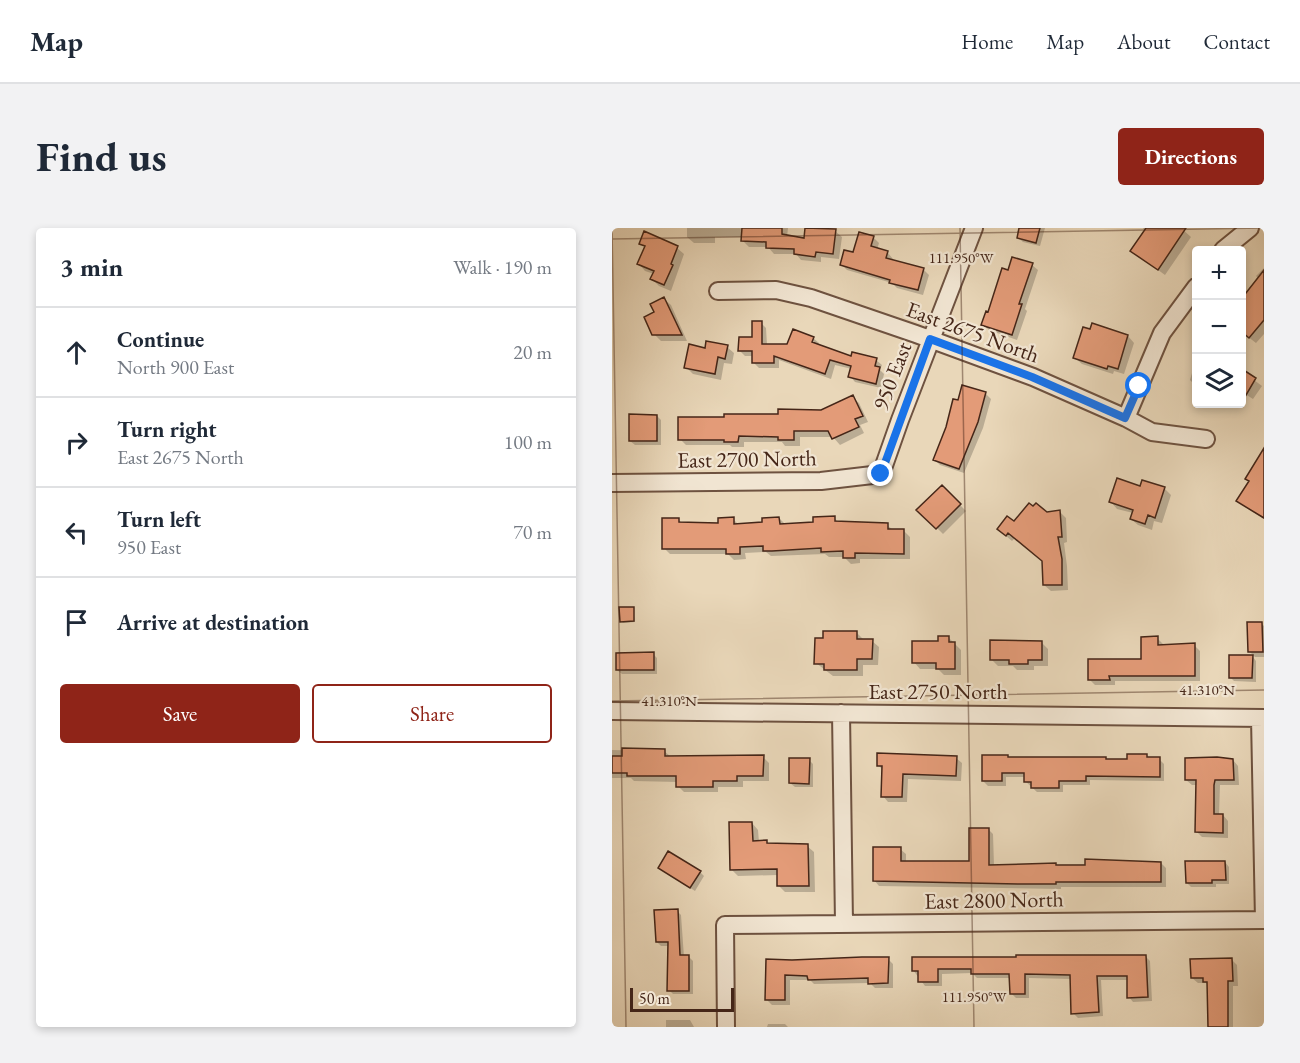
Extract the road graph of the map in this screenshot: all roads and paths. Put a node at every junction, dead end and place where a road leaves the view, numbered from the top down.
1 (974, 228) edge
2 (1250, 228) edge
3 (1229, 246) edge
4 (718, 291) dead end
5 (1192, 294) edge
6 (930, 339) junction
7 (1125, 418) junction
8 (1206, 439) dead end
9 (881, 474) joint
10 (612, 483) edge
11 (612, 711) edge
12 (841, 713) junction
13 (1262, 718) edge
14 (1264, 920) edge
15 (844, 924) junction
16 (726, 1027) edge

1 - 6 street, 950 East
2 - 3 street
4 - 6 street, East 2675 North
5 - 7 street
6 - 7 street, East 2675 North
6 - 9 street, 950 East
7 - 8 street, East 2675 North
9 - 10 street, East 2700 North
11 - 12 street, East 2750 North
12 - 13 street, East 2750 North
12 - 15 street
13 - 14 street
14 - 15 street, East 2800 North
15 - 16 street, East 2800 North

